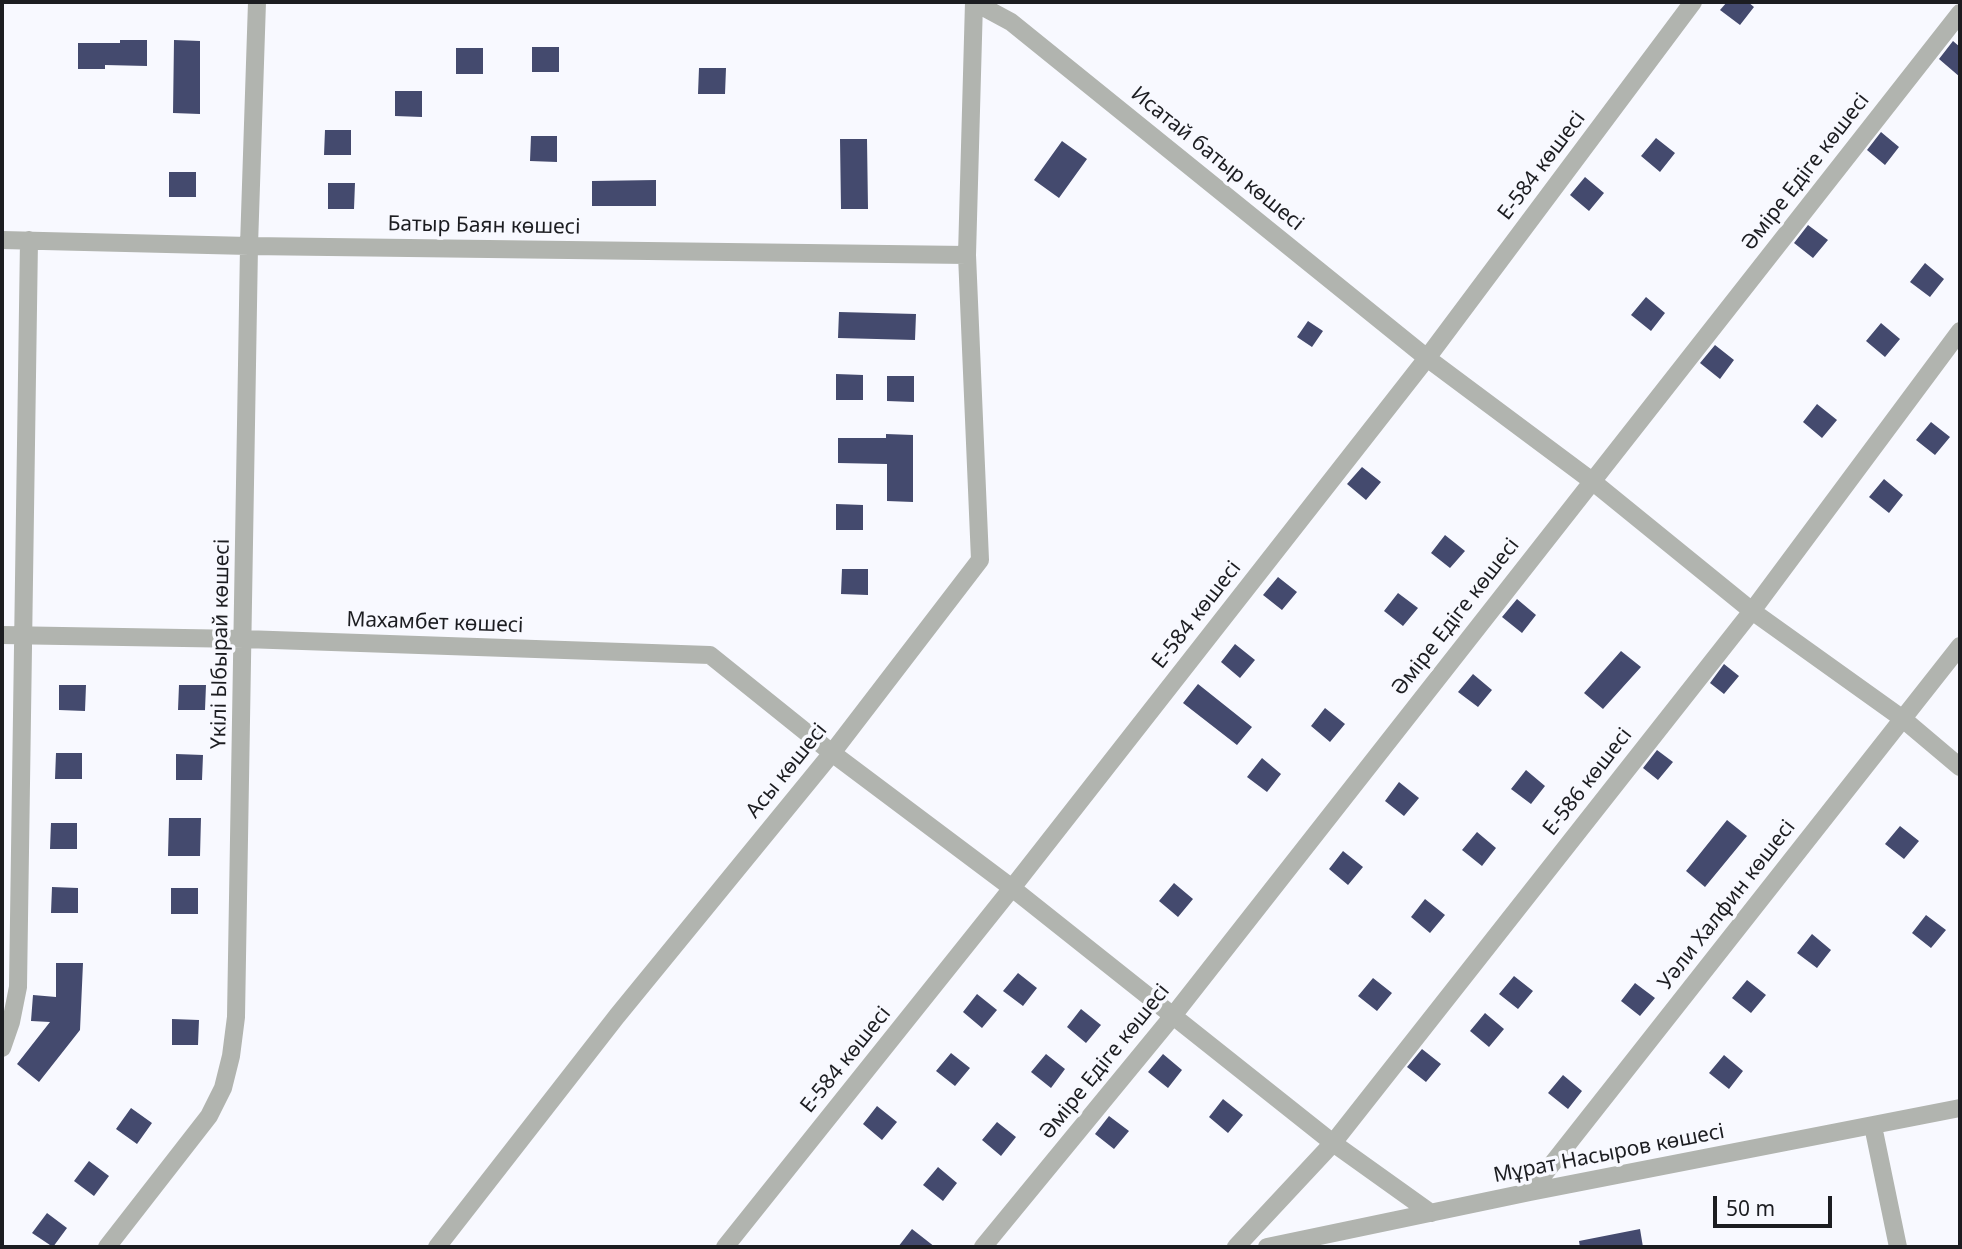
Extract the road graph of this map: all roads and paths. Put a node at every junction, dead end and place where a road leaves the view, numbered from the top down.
1 (257, 2) edge
2 (974, 2) edge
3 (1693, 2) edge
4 (1960, 13) edge
5 (2, 240) edge
6 (29, 240) junction
7 (250, 247) junction
8 (967, 255) junction
9 (1960, 331) edge
10 (1427, 358) junction
11 (1592, 481) junction
12 (1752, 611) junction
13 (2, 635) edge
14 (22, 635) junction
15 (244, 639) junction
16 (1960, 646) edge
17 (1903, 719) junction
18 (832, 753) junction
19 (1960, 767) edge
20 (1012, 888) junction
21 (1172, 1017) junction
22 (2, 1048) edge
23 (1960, 1108) edge
24 (1873, 1126) junction
25 (1333, 1143) junction
26 (1530, 1192) junction
27 (1432, 1213) junction
28 (107, 1247) edge
29 (436, 1247) edge
30 (725, 1247) edge
31 (983, 1247) edge
32 (1236, 1247) edge
33 (1267, 1247) edge
34 (1898, 1247) edge

1 - 7 street, Үкілі Ыбырай көшесі
2 - 8 street, Асы көшесі
2 - 10 street, Исатай батыр көшесі
3 - 10 street, Е-584 көшесі
4 - 11 street, Әміре Едіге көшесі
5 - 6 street, Батыр Баян көшесі
6 - 7 street, Батыр Баян көшесі
6 - 14 street
7 - 8 street, Батыр Баян көшесі
7 - 15 street, Үкілі Ыбырай көшесі
8 - 18 street, Асы көшесі
9 - 12 street, Е-586 көшесі
10 - 11 street, Исатай батыр көшесі
10 - 20 street, Е-584 көшесі
11 - 12 street, Исатай батыр көшесі
11 - 21 street, Әміре Едіге көшесі
12 - 17 street, Исатай батыр көшесі
12 - 25 street, Е-586 көшесі
13 - 14 street, Махамбет көшесі
14 - 15 street, Махамбет көшесі
14 - 22 street
15 - 18 street, Махамбет көшесі
15 - 28 street, Үкілі Ыбырай көшесі
16 - 17 street, Уәли Халфин көшесі
17 - 19 street, Исатай батыр көшесі
17 - 26 street, Уәли Халфин көшесі
18 - 20 street, Махамбет көшесі
18 - 29 street, Асы көшесі
20 - 21 street, Махамбет көшесі
20 - 30 street, Е-584 көшесі
21 - 25 street, Махамбет көшесі
21 - 31 street, Әміре Едіге көшесі
23 - 24 street, Мұрат Насыров көшесі
24 - 26 street, Мұрат Насыров көшесі
24 - 34 street
25 - 27 street, Махамбет көшесі
25 - 32 street, Е-586 көшесі
26 - 27 street, Мұрат Насыров көшесі
27 - 33 street, Мұрат Насыров көшесі

